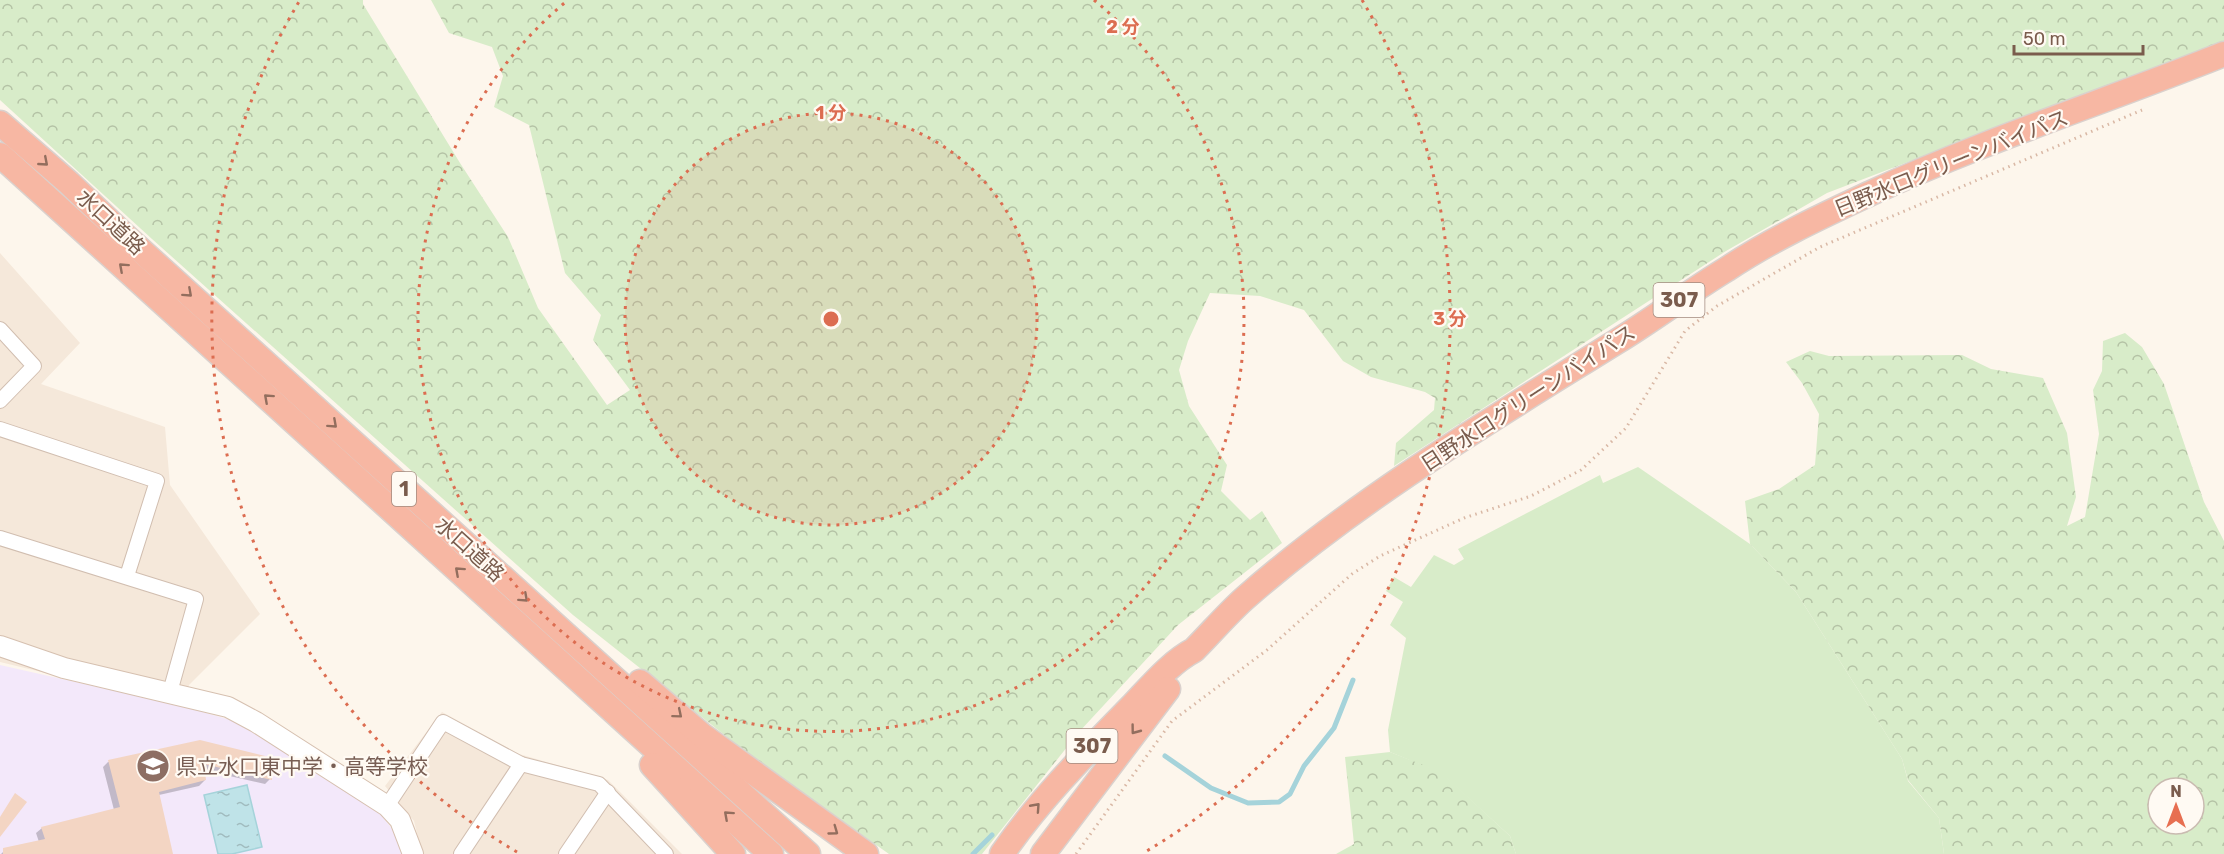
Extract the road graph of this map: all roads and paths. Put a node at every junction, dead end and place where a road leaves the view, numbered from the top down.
1 (2224, 54) edge
2 (2148, 107) dead end
3 (0, 123) edge
4 (0, 155) edge
5 (0, 329) edge
6 (0, 401) edge
7 (0, 429) edge
8 (0, 538) edge
9 (127, 576) junction
10 (0, 646) edge
11 (578, 647) junction
12 (1194, 650) junction
13 (581, 681) junction
14 (170, 692) junction
15 (521, 764) junction
16 (608, 792) junction
17 (387, 806) junction
18 (413, 854) edge
19 (461, 854) edge
20 (566, 854) edge
21 (666, 854) edge
22 (733, 854) edge
23 (771, 854) edge
24 (808, 854) edge
25 (866, 854) edge
26 (1002, 854) edge
27 (1043, 854) edge
28 (1076, 854) edge

1 - 12 highway, 日野水口グリーンバイパス / 307
2 - 28 path
3 -> 11 highway, 水口道路 / 1
13 -> 4 highway, 水口道路 / 1
5 - 6 street
7 - 9 street
8 - 9 street
9 - 14 street
10 - 14 street
11 - 24 highway, 水口道路 / 1
11 -> 25 highway, 1
26 -> 12 highway, 日野水口グリーンバイパス / 307
12 -> 27 highway, 日野水口グリーンバイパス / 307
13 - 22 highway, 1
23 -> 13 highway, 水口道路 / 1
14 - 17 street
15 - 16 street
15 - 17 street
15 - 19 street
16 - 20 street
16 - 21 street
17 - 18 street

